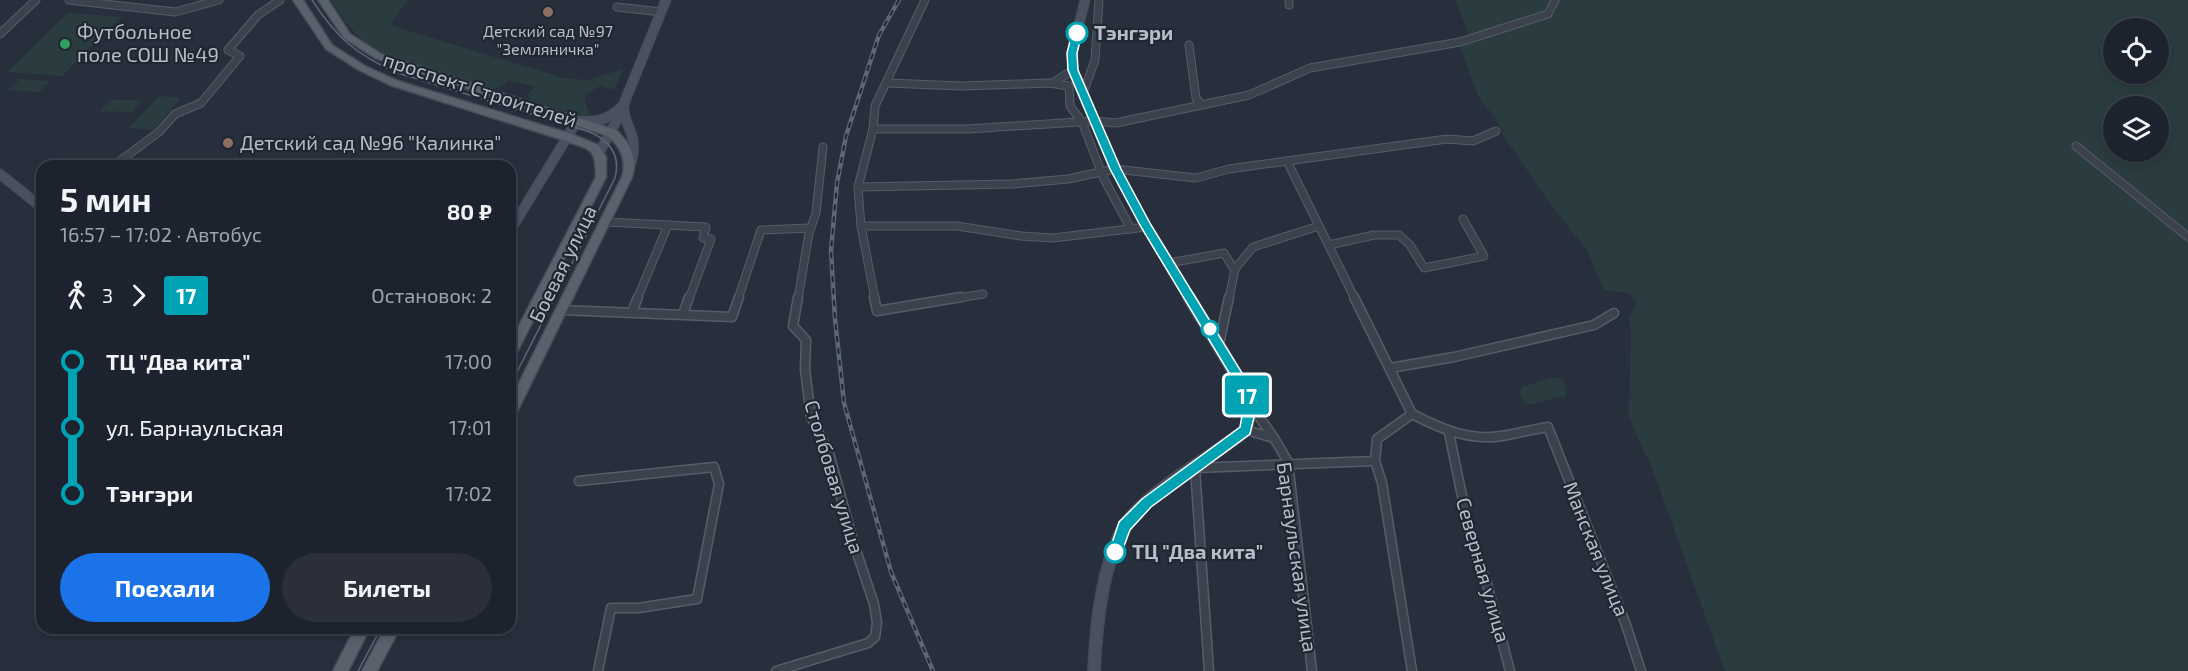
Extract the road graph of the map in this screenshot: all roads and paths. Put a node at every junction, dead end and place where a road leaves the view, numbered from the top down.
1 (36, 0) edge
2 (69, 0) edge
3 (219, 0) edge
4 (280, 0) edge
5 (298, 0) edge
6 (323, 0) edge
7 (666, 0) edge
8 (925, 0) edge
9 (1085, 0) edge
10 (1099, 0) edge
11 (1555, 0) edge
12 (617, 7) dead end
13 (662, 12) junction
14 (0, 34) edge
15 (1189, 45) dead end
16 (1073, 70) junction
17 (1054, 82) junction
18 (887, 84) junction
19 (1083, 93) junction
20 (624, 103) junction
21 (1202, 105) junction
22 (577, 121) junction
23 (1095, 121) junction
24 (1082, 122) junction
25 (873, 129) junction
26 (1496, 131) dead end
27 (612, 133) junction
28 (567, 137) junction
29 (2076, 146) dead end
30 (823, 147) dead end
31 (601, 157) junction
32 (121, 160) edge
33 (1287, 161) junction
34 (1115, 169) junction
35 (629, 171) junction
36 (1102, 171) junction
37 (0, 174) edge
38 (858, 186) junction
39 (36, 203) edge
40 (1463, 219) dead end
41 (516, 221) edge
42 (606, 222) junction
43 (668, 225) junction
44 (861, 226) junction
45 (1319, 226) junction
46 (1146, 227) junction
47 (810, 228) junction
48 (1131, 229) junction
49 (2188, 237) edge
50 (1329, 245) junction
51 (1169, 263) junction
52 (1234, 271) junction
53 (983, 294) dead end
54 (562, 310) junction
55 (633, 312) junction
56 (1614, 313) dead end
57 (683, 314) junction
58 (516, 343) edge
59 (1219, 344) junction
60 (1390, 368) junction
61 (516, 402) edge
62 (1251, 405) junction
63 (1412, 414) junction
64 (1246, 430) junction
65 (1449, 433) junction
66 (1274, 438) junction
67 (1376, 461) junction
68 (1288, 462) junction
69 (1195, 468) junction
70 (579, 481) dead end
71 (360, 634) edge
72 (390, 634) edge
73 (340, 671) edge
74 (369, 671) edge
75 (598, 671) edge
76 (776, 671) edge
77 (1094, 671) edge
78 (1209, 671) edge
79 (1312, 671) edge
80 (1412, 671) edge
81 (1510, 671) edge
82 (1641, 671) edge

1 - 14 street
2 - 3 street
4 - 32 street
5 - 28 main road, проспект Строителей
6 - 22 main road, проспект Строителей
7 - 13 street
8 - 18 street
9 - 16 street
10 - 19 street
11 - 21 street
12 - 13 street
13 - 20 street
15 - 21 street
16 - 17 street
16 - 19 street
17 - 18 street
17 - 24 street
18 - 25 street
19 - 23 street
20 - 22 street
20 - 27 street
20 - 35 street
21 - 23 street
22 - 27 main road, проспект Строителей
22 - 28 street
23 - 24 street
23 - 34 street
24 - 25 street
24 - 36 street
25 - 38 street
26 - 33 street
27 - 31 street
27 - 35 main road
28 - 31 main road, проспект Строителей
28 - 41 street
29 - 49 street
30 - 47 street, Столбовая улица
31 - 58 main road, Боевая улица
33 - 34 street
33 - 45 street
34 - 36 street
34 - 46 street
35 - 42 main road, Боевая улица
36 - 38 street
36 - 48 street
37 - 39 street
38 - 44 street
40 - 50 street
42 - 43 street
42 - 54 main road, Боевая улица
43 - 55 street
43 - 57 street
44 - 48 street
44 - 53 street
45 - 50 street
45 - 52 street
46 - 48 street
46 - 51 street
47 - 57 street
47 - 76 street, Столбовая улица
50 - 60 street
51 - 52 street
51 - 59 street
52 - 59 street
54 - 55 street
54 - 61 main road, Боевая улица
55 - 57 street
56 - 60 street
59 - 62 street
60 - 63 street
62 - 64 street
62 - 66 street
63 - 65 street
63 - 67 street
64 - 66 street, Барнаульская улица
64 - 69 street
65 - 81 street, Северная улица
65 - 82 street, Манская улица
66 - 68 street, Барнаульская улица
67 - 68 street
67 - 80 street
68 - 69 street
68 - 79 street, Барнаульская улица
69 - 77 street
69 - 78 street
70 - 75 street
71 - 73 main road
72 - 74 main road

